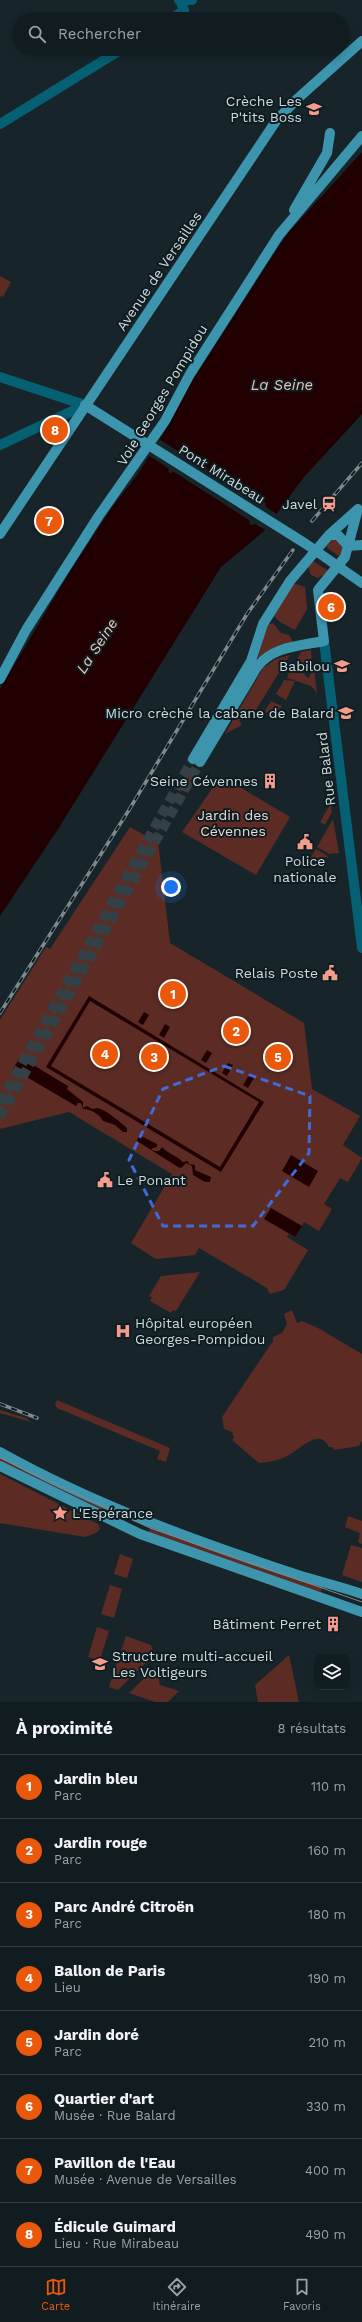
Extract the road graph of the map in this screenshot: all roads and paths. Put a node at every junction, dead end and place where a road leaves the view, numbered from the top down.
1 (192, 0) edge
2 (180, 1) edge
3 (181, 12) edge
4 (362, 41) edge
5 (350, 52) edge
6 (111, 56) edge
7 (345, 56) edge
8 (0, 124) edge
9 (330, 133) dead end
10 (362, 136) edge
11 (278, 235) junction
12 (0, 377) edge
13 (85, 405) junction
14 (0, 445) edge
15 (360, 507) edge
16 (0, 534) edge
17 (329, 535) junction
18 (362, 545) edge
19 (348, 546) junction
20 (315, 550) junction
21 (339, 567) junction
22 (362, 583) edge
23 (324, 641) junction
24 (18, 645) junction
25 (0, 668) edge
26 (0, 679) edge
27 (362, 948) edge
28 (0, 1452) edge
29 (0, 1466) edge
30 (362, 1594) edge
31 (362, 1612) edge

1 - 2 street
2 - 3 street
4 - 5 main road, Avenue de Versailles
6 - 8 street
7 - 13 main road, Avenue de Versailles
9 - 11 main road
10 - 11 main road, Voie Georges Pompidou
11 - 24 main road, Voie Georges Pompidou
12 - 13 street
13 - 14 street
13 - 16 main road, Avenue de Versailles
13 - 20 main road, Pont Mirabeau
15 - 17 main road
15 - 19 main road
17 - 19 main road
17 - 20 main road
18 - 19 main road
19 - 21 main road
20 - 21 main road, Pont Mirabeau
20 - 23 main road
21 - 22 main road, Pont Mirabeau
21 - 23 main road, Rue Balard
23 - 27 street, Rue Balard
24 - 25 main road
24 - 26 main road, Voie Georges Pompidou
28 - 30 main road
29 - 31 main road

